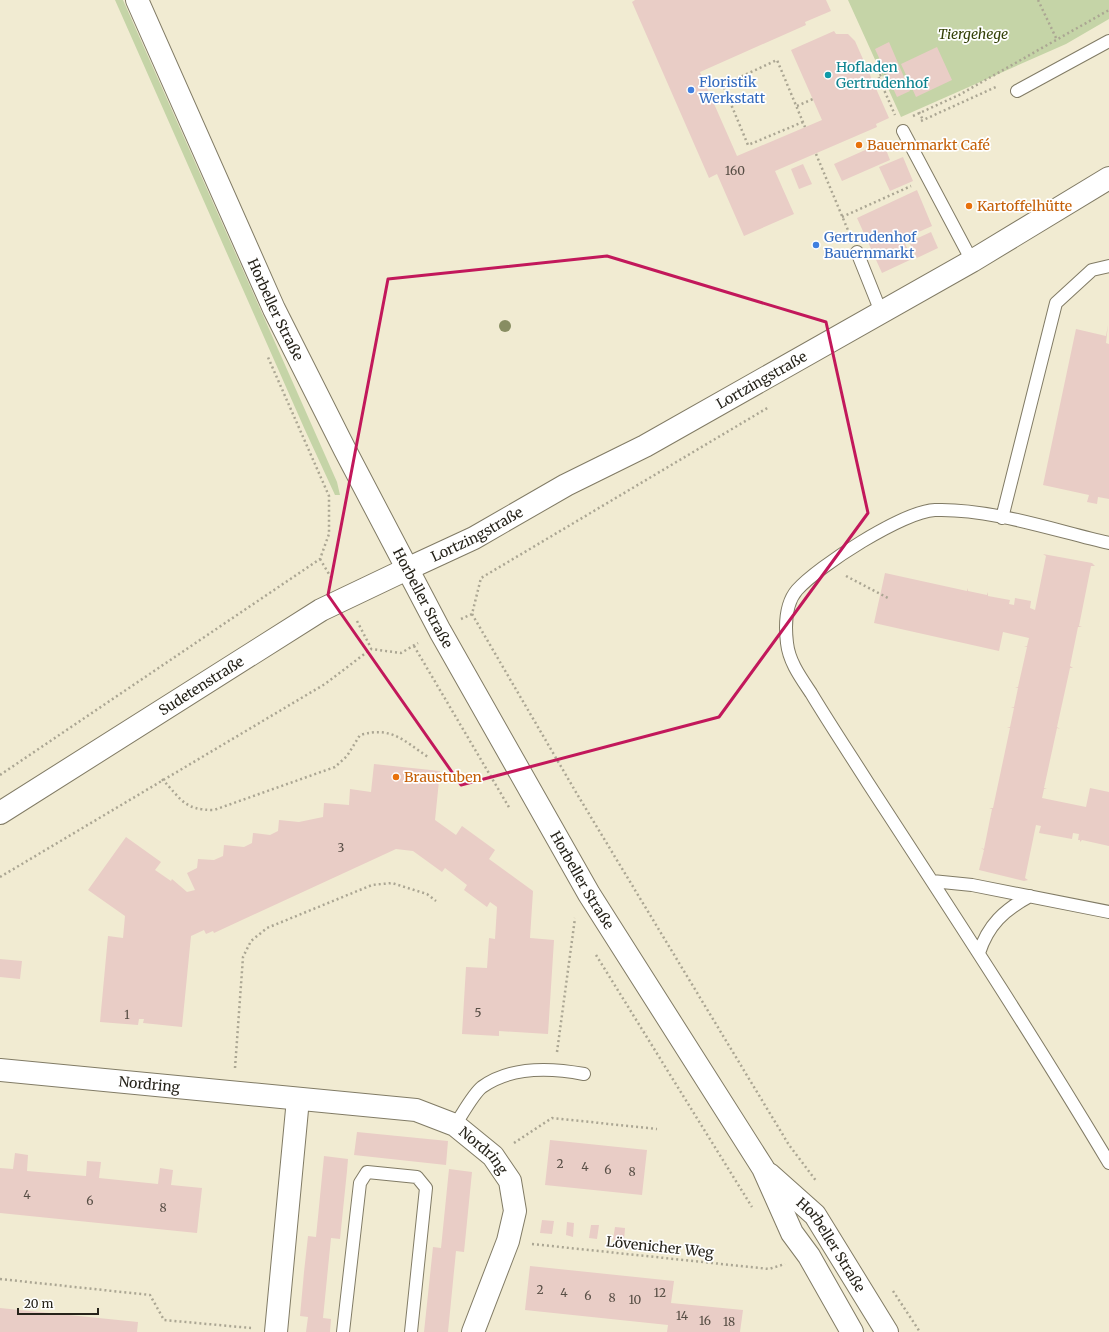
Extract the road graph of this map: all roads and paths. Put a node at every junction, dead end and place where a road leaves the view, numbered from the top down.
1 (137, 0) edge
2 (1038, 0) edge
3 (1109, 10) edge
4 (1057, 40) junction
5 (1109, 41) edge
6 (886, 73) dead end
7 (1003, 84) dead end
8 (1017, 91) dead end
9 (813, 99) dead end
10 (797, 106) junction
11 (919, 112) junction
12 (924, 120) junction
13 (803, 122) junction
14 (805, 127) dead end
15 (901, 128) junction
16 (816, 154) dead end
17 (1109, 178) edge
18 (927, 179) junction
19 (842, 217) junction
20 (857, 252) joint
21 (972, 261) junction
22 (1109, 266) edge
23 (881, 312) junction
24 (775, 403) dead end
25 (1002, 518) junction
26 (1109, 543) edge
27 (320, 559) dead end
28 (826, 566) junction
29 (407, 569) junction
30 (888, 598) dead end
31 (472, 614) junction
32 (440, 631) junction
33 (428, 757) dead end
34 (0, 775) edge
35 (162, 780) junction
36 (0, 813) edge
37 (0, 877) edge
38 (932, 881) junction
39 (1030, 896) junction
40 (436, 901) dead end
41 (1109, 912) edge
42 (575, 916) dead end
43 (979, 953) junction
44 (555, 1069) junction
45 (0, 1070) edge
46 (584, 1074) dead end
47 (233, 1093) junction
48 (298, 1099) junction
49 (455, 1125) junction
50 (657, 1129) dead end
51 (493, 1156) junction
52 (1109, 1163) edge
53 (763, 1168) junction
54 (821, 1187) dead end
55 (508, 1241) junction
56 (809, 1256) junction
57 (0, 1279) edge
58 (891, 1287) dead end
59 (276, 1331) edge
60 (342, 1332) edge
61 (412, 1332) edge
62 (473, 1332) edge
63 (852, 1332) edge
64 (888, 1332) edge
65 (920, 1332) edge

1 - 29 street, Horbeller Straße
2 - 4 path
3 - 4 path
4 - 11 path
5 - 8 lane
6 - 15 path
7 - 12 path
9 - 10 path
10 - 13 path
10 - 13 path
11 - 12 path
11 - 15 path
12 - 15 path
13 - 14 path
15 - 18 lane
16 - 19 path
17 - 21 street, Lortzingstraße
18 - 19 path
18 - 21 lane
19 - 20 path
20 - 23 lane
21 - 23 street, Lortzingstraße
22 - 25 lane
23 - 29 street, Lortzingstraße
24 - 31 path
25 - 26 lane
25 - 28 lane
27 - 34 path
28 - 30 path
28 - 38 lane
29 - 32 street, Horbeller Straße
29 - 36 street, Sudetenstraße
31 - 32 path
31 - 54 path
32 - 35 path
32 - 53 street, Horbeller Straße
33 - 35 path
35 - 37 path
38 - 39 lane
38 - 43 lane
39 - 41 lane
39 - 43 lane
40 - 47 path
42 - 44 path
43 - 52 lane
44 - 46 lane
44 - 49 lane
45 - 47 street, Nordring
47 - 48 street, Nordring
48 - 49 street, Nordring
48 - 59 street
49 - 51 street, Nordring
50 - 51 path
51 - 55 street, Nordring
53 - 56 street, Horbeller Straße
53 - 64 street, Horbeller Straße
55 - 56 path, Lövenicher Weg
55 - 62 street, Nordring
56 - 63 street, Horbeller Straße
57 - 59 path
58 - 65 path
60 - 61 lane

